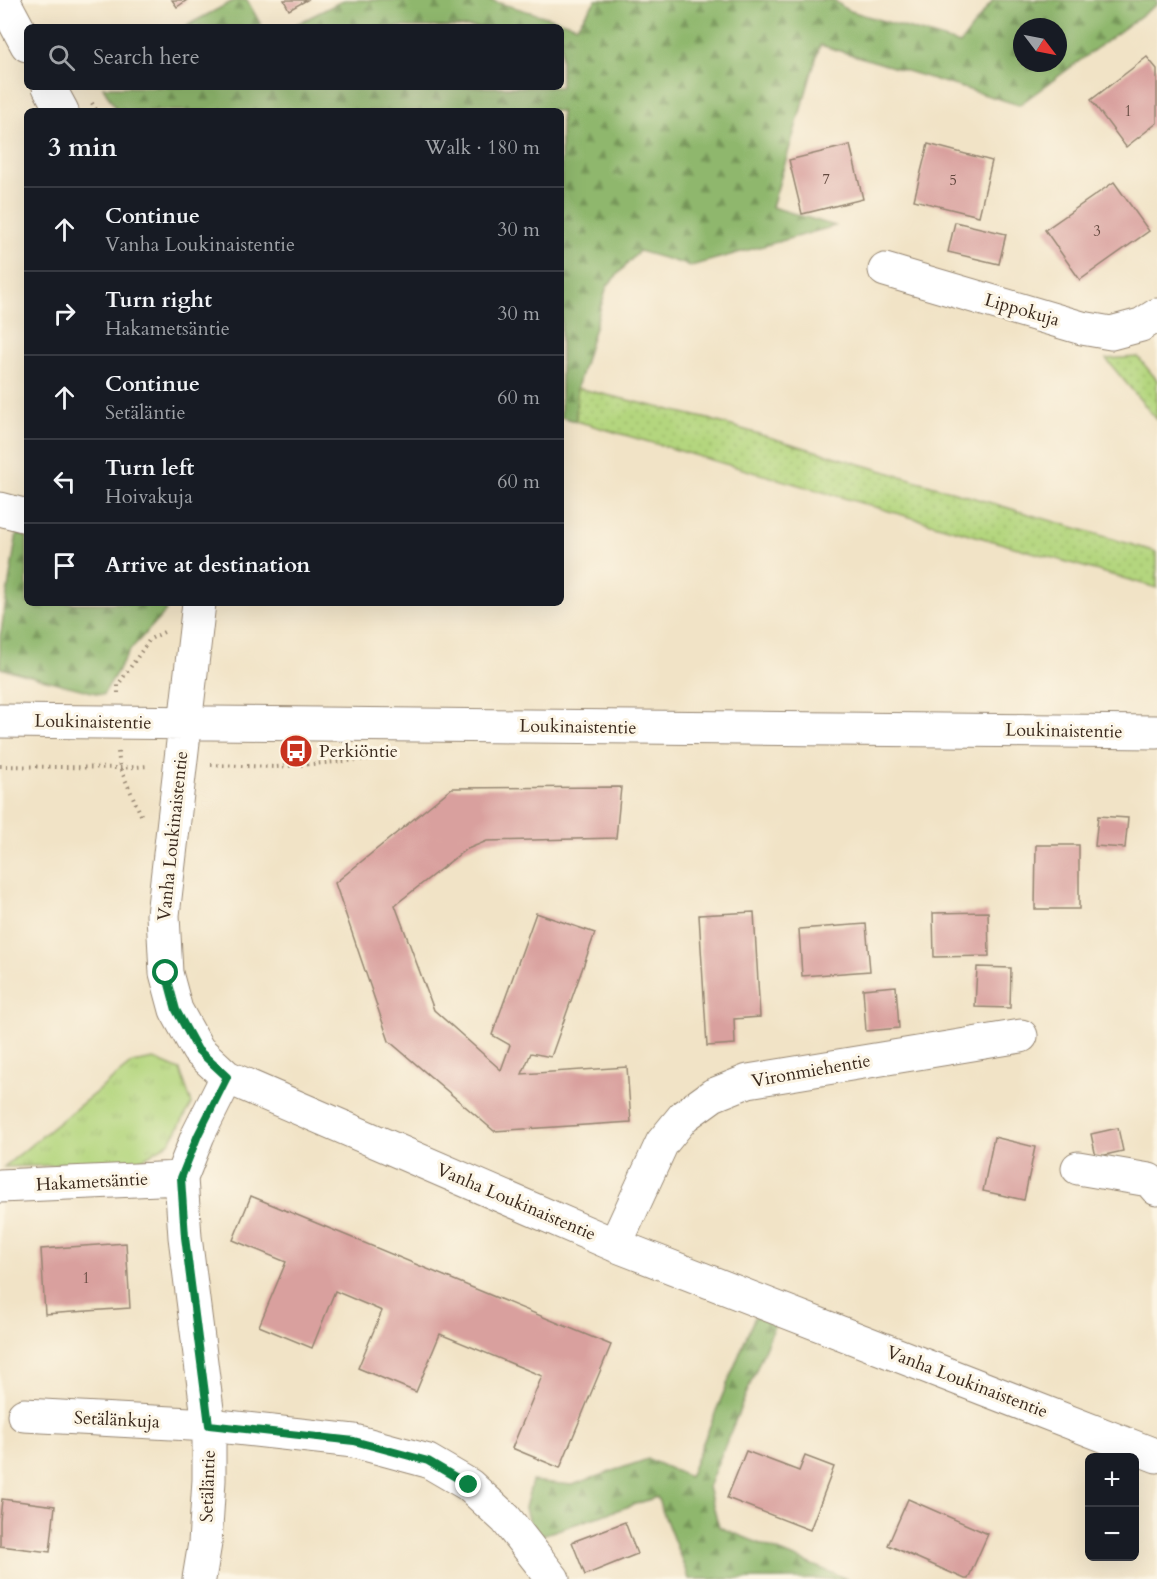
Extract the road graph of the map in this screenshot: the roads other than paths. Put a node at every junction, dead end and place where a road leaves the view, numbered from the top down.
1 (3, 0) edge
2 (24, 39) edge
3 (52, 90) edge
4 (60, 108) edge
5 (885, 270) dead end
6 (1157, 315) edge
7 (0, 509) edge
8 (24, 515) edge
9 (197, 607) edge
10 (0, 721) edge
11 (185, 723) junction
12 (1157, 732) edge
13 (1021, 1036) dead end
14 (227, 1077) junction
15 (1078, 1168) dead end
16 (181, 1178) junction
17 (0, 1186) edge
18 (1157, 1189) edge
19 (615, 1245) junction
20 (24, 1415) dead end
21 (209, 1425) junction
22 (1157, 1456) edge
23 (199, 1579) edge
24 (553, 1579) edge

1 - 2 street
3 - 4 street
5 - 6 street, Lippokuja
7 - 8 street
9 - 11 street
10 - 11 street, Loukinaistentie
11 - 12 street, Loukinaistentie
11 - 14 street, Vanha Loukinaistentie
13 - 19 street, Vironmiehentie
14 - 16 street
14 - 19 street, Vanha Loukinaistentie
15 - 18 street
16 - 17 street, Hakametsäntie
16 - 21 street, Setäläntie
19 - 22 street, Vanha Loukinaistentie
20 - 21 street, Setälänkuja
21 - 23 street, Setäläntie
21 - 24 street, Setälänkuja

